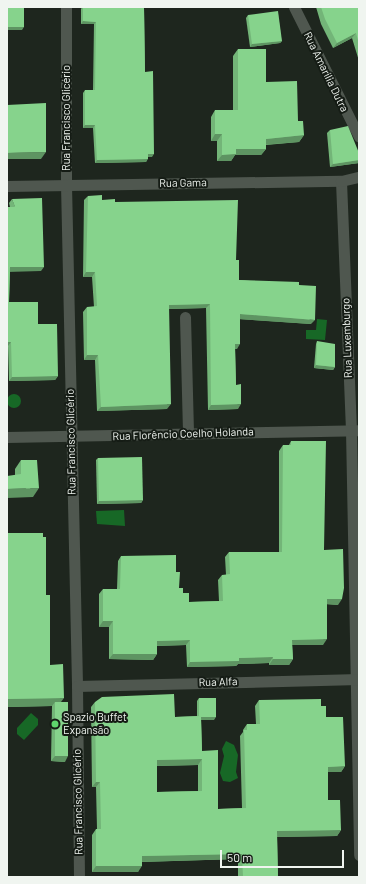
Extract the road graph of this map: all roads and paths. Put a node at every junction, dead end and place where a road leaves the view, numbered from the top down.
1 (66, 7) edge
2 (294, 7) edge
3 (359, 137) edge
4 (359, 177) edge
5 (341, 180) junction
6 (66, 184) junction
7 (7, 186) edge
8 (185, 317) dead end
9 (355, 430) edge
10 (188, 434) junction
11 (7, 437) edge
12 (70, 437) junction
13 (357, 679) edge
14 (77, 686) junction
15 (359, 856) edge
16 (79, 877) edge

1 - 6 street, Rua Francisco Glicério
2 - 3 street, Rua Amarília Dutra
4 - 5 street, Rua Gama
5 - 6 street, Rua Gama
5 - 9 street, Rua Luxemburgo
6 - 7 street, Rua Gama
6 - 12 street, Rua Francisco Glicério
8 - 10 street
9 - 10 street, Rua Florêncio Coelho Holanda
9 - 13 street, Rua Luxemburgo
10 - 12 street, Rua Florêncio Coelho Holanda
11 - 12 street, Rua Florêncio Coelho Holanda
12 - 14 street, Rua Francisco Glicério
13 - 14 street, Rua Alfa
13 - 15 street, Rua Luxemburgo
14 - 16 street, Rua Francisco Glicério

